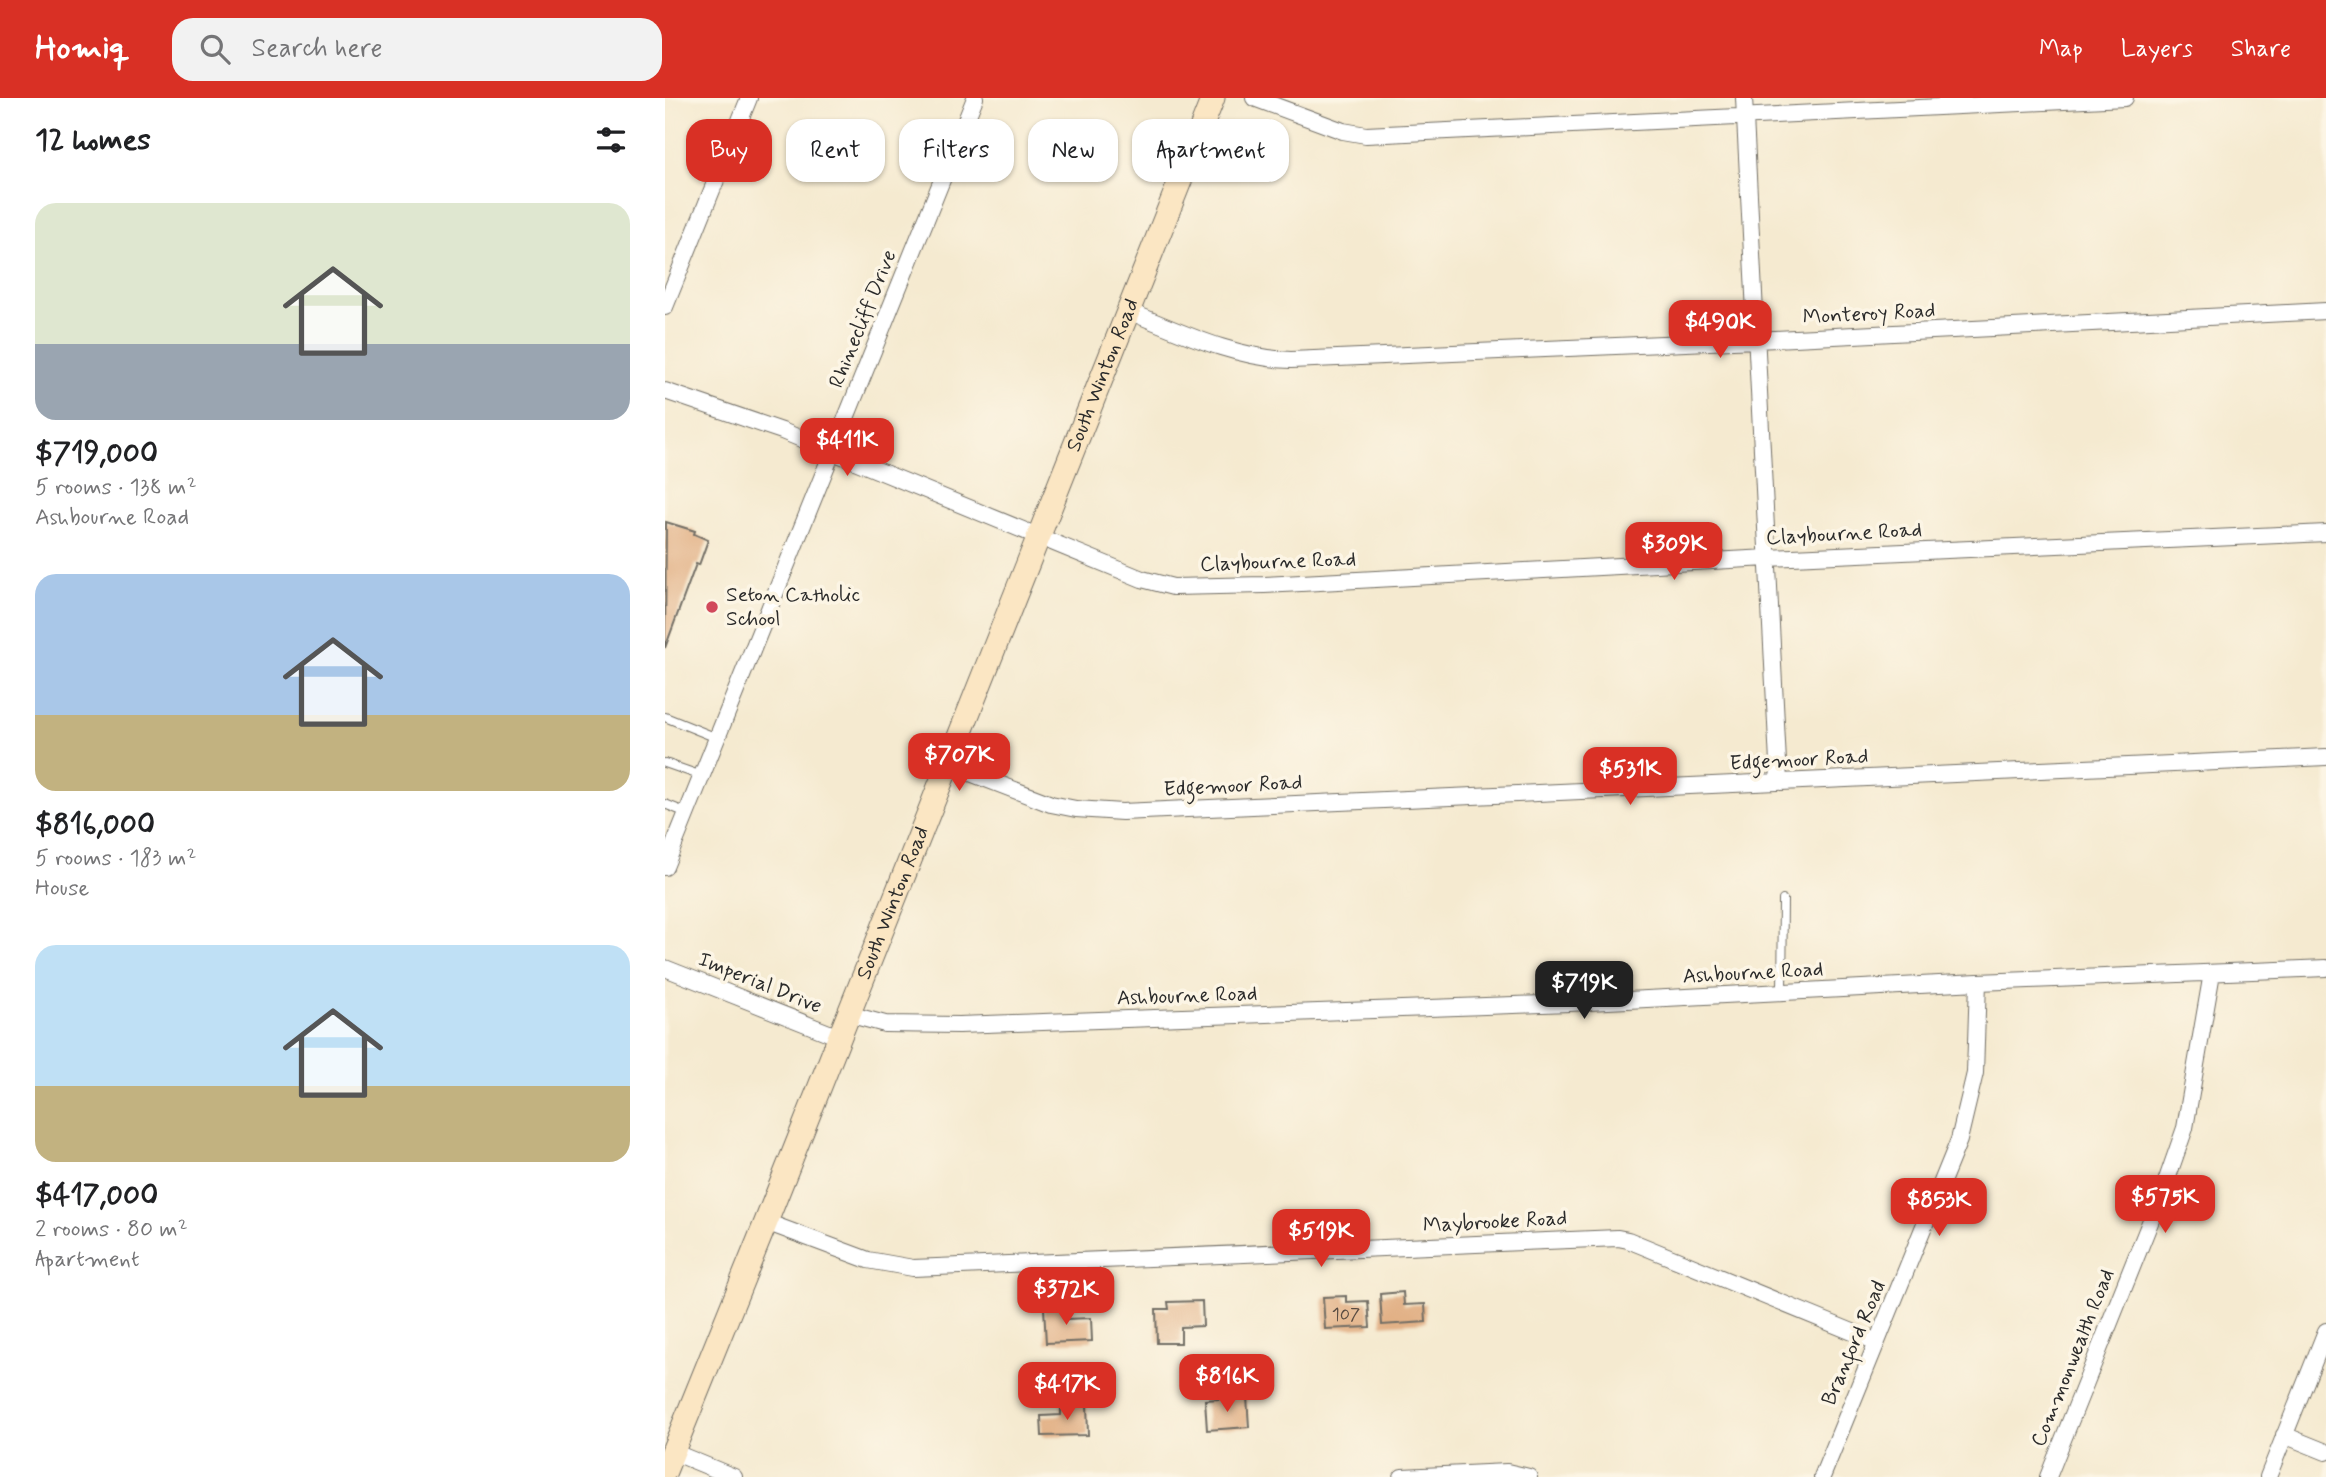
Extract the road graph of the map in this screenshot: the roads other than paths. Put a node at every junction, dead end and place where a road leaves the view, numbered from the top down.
1 (749, 98) edge
2 (975, 98) edge
3 (1213, 98) edge
4 (1254, 98) edge
5 (1744, 98) edge
6 (2125, 98) edge
7 (1745, 117) junction
8 (665, 307) edge
9 (1128, 311) junction
10 (2326, 311) edge
11 (1756, 340) junction
12 (665, 391) edge
13 (831, 452) junction
14 (2326, 533) edge
15 (1038, 535) junction
16 (1768, 558) junction
17 (665, 717) edge
18 (717, 738) junction
19 (2326, 757) edge
20 (665, 763) edge
21 (947, 764) junction
22 (702, 776) junction
23 (1779, 782) junction
24 (665, 804) edge
25 (687, 813) junction
26 (665, 867) edge
27 (1783, 901) dead end
28 (665, 968) edge
29 (2326, 968) edge
30 (2212, 972) junction
31 (1978, 982) junction
32 (1781, 992) junction
33 (848, 1014) junction
34 (839, 1037) junction
35 (767, 1222) junction
36 (2326, 1331) edge
37 (1877, 1342) junction
38 (2284, 1435) junction
39 (2326, 1452) edge
40 (669, 1462) edge
41 (734, 1477) edge
42 (1402, 1477) edge
43 (1529, 1477) edge
44 (1822, 1477) edge
45 (2048, 1477) edge
46 (2268, 1477) edge

1 - 8 street
2 - 13 street, Rhinecliff Drive
3 - 9 main road, South Winton Road
4 - 7 street
5 - 7 street
6 - 7 street
7 - 11 street
9 - 11 street, Monteroy Road
9 - 15 main road, South Winton Road
10 - 11 street, Monteroy Road
11 - 16 street
12 - 13 street, Claybourne Road
13 - 15 street, Claybourne Road
13 - 18 street, Rhinecliff Drive
14 - 16 street, Claybourne Road
15 - 16 street, Claybourne Road
15 - 21 main road, South Winton Road
16 - 23 street
17 - 18 lane
18 - 22 street, Rhinecliff Drive
19 - 23 street, Edgemoor Road
20 - 22 lane
21 - 23 street, Edgemoor Road
21 - 33 main road, South Winton Road
22 - 25 street, Rhinecliff Drive
24 - 25 lane
25 - 26 street, Rhinecliff Drive
27 - 32 lane
28 - 34 street, Imperial Drive
29 - 30 street, Ashbourne Road
30 - 31 street, Ashbourne Road
30 - 45 street, Commonwealth Road
31 - 32 street, Ashbourne Road
31 - 37 street, Branford Road
32 - 33 street, Ashbourne Road
33 - 34 main road, South Winton Road
34 - 35 main road, South Winton Road
35 - 37 street, Maybrooke Road
35 - 40 main road, South Winton Road
36 - 38 street
37 - 44 street, Branford Road
38 - 39 street
38 - 46 street
40 - 41 street
42 - 43 street

